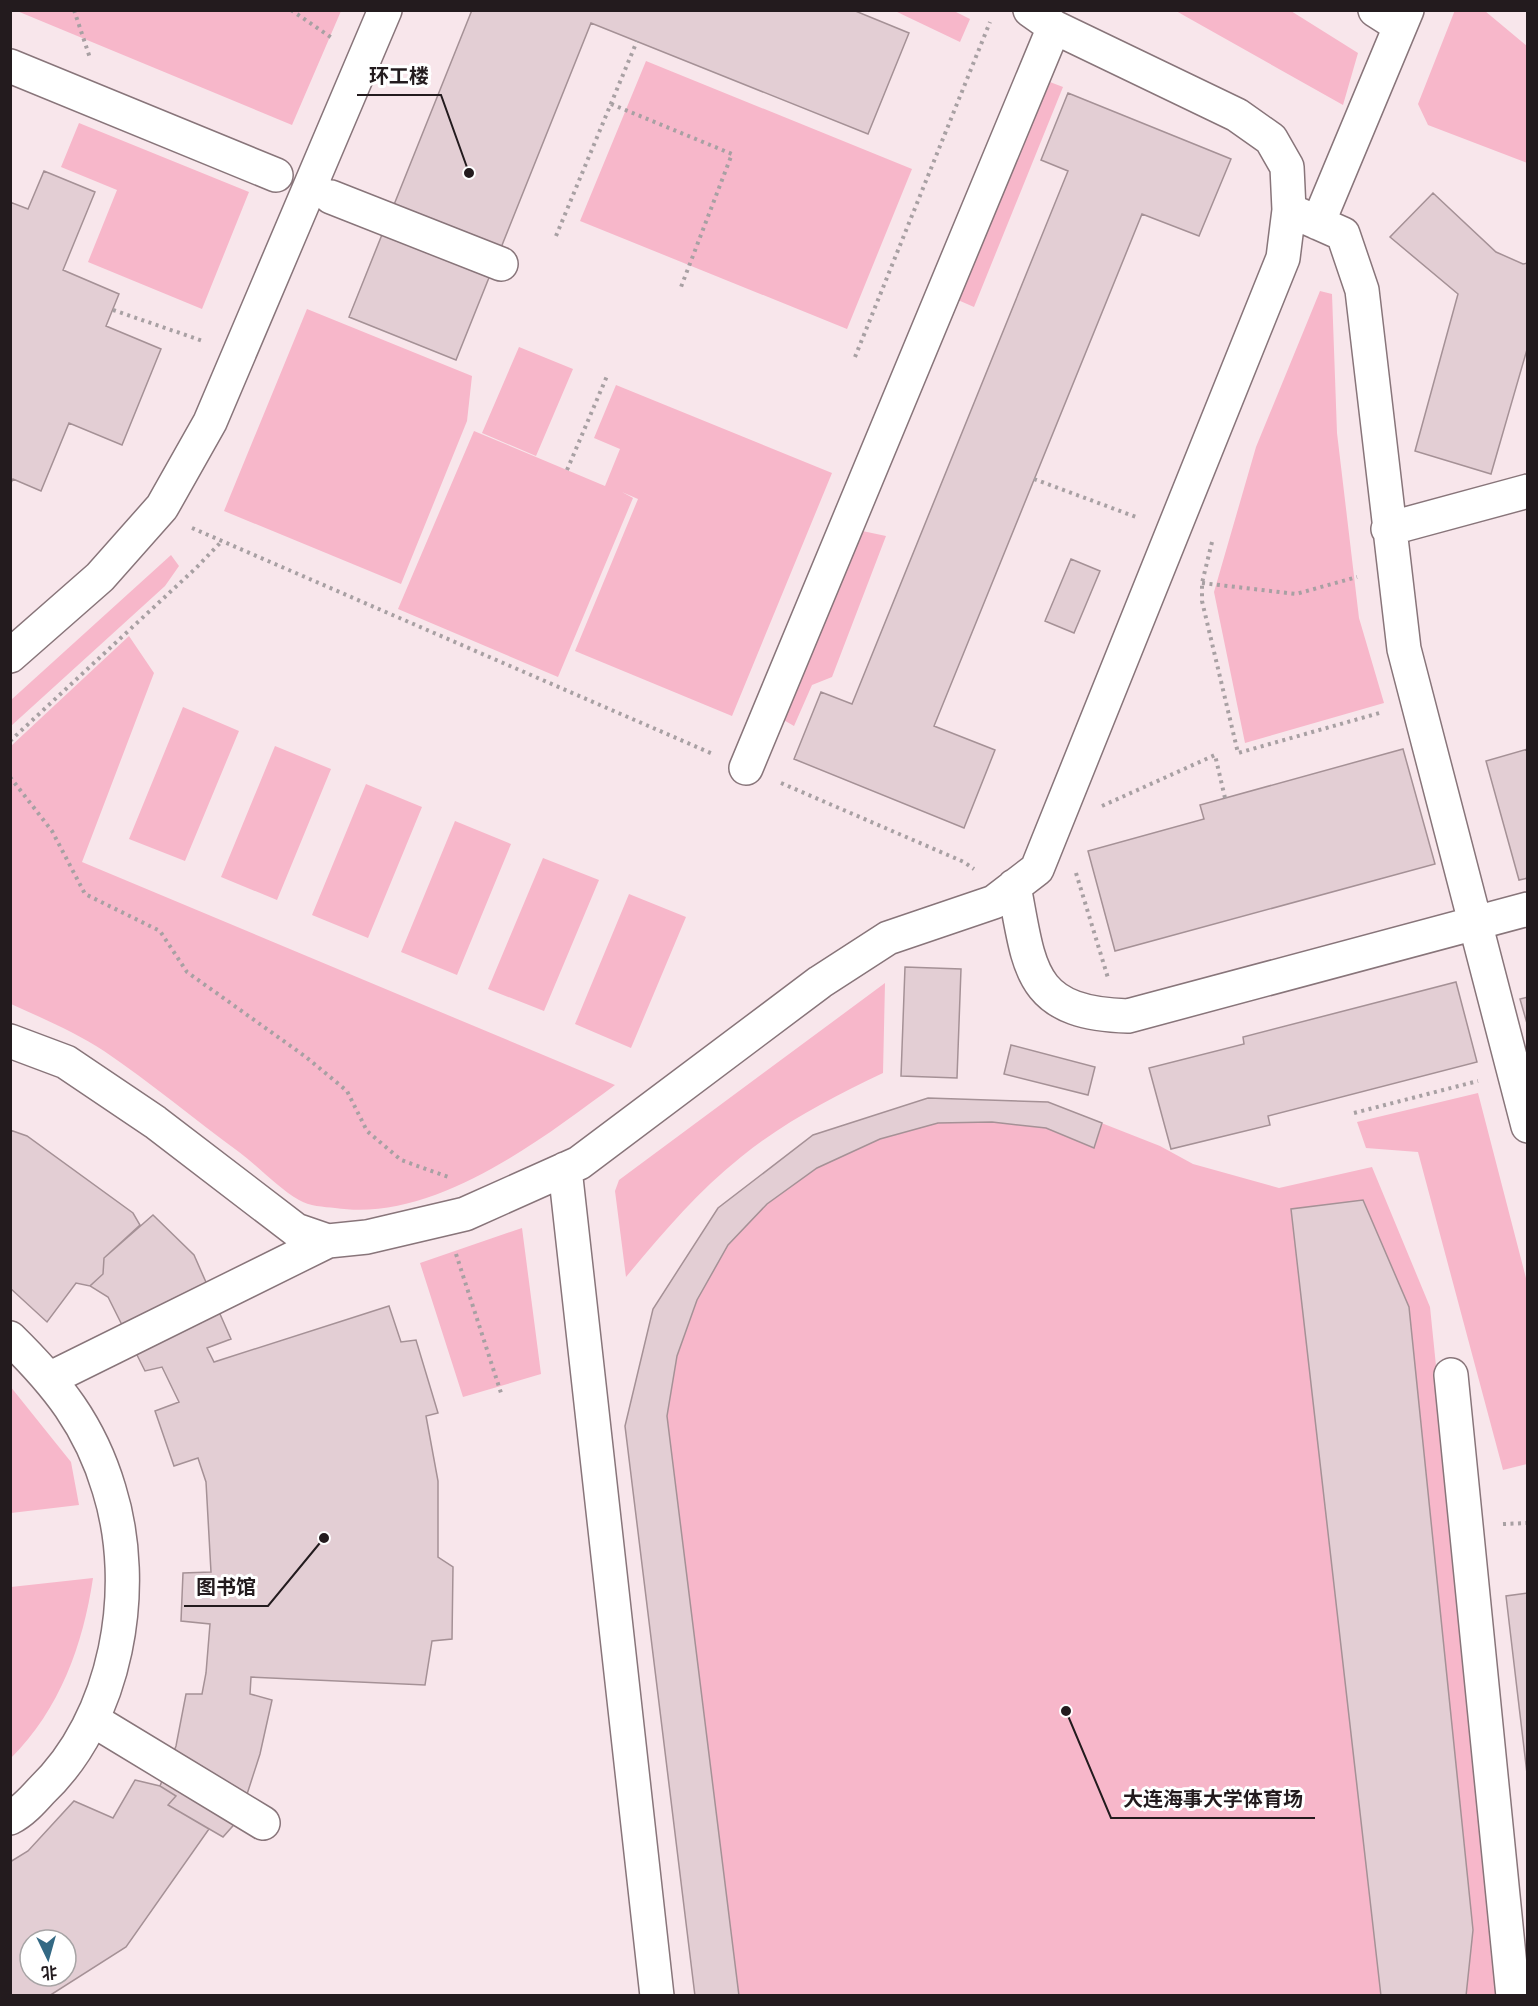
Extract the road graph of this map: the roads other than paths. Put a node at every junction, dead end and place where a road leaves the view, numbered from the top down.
1 (386, 10) edge
2 (1394, 16) edge
3 (1042, 19) edge
4 (10, 66) edge
5 (276, 175) dead end
6 (331, 197) dead end
7 (1304, 216) junction
8 (501, 264) dead end
9 (1527, 491) edge
10 (1388, 530) junction
11 (12, 654) edge
12 (746, 768) road end
13 (1014, 886) junction
14 (1527, 909) edge
15 (1475, 923) junction
16 (10, 1041) edge
17 (1527, 1125) edge
18 (565, 1169) junction
19 (328, 1241) junction
20 (10, 1338) edge
21 (1451, 1375) dead end
22 (51, 1378) junction
23 (93, 1720) junction
24 (10, 1818) edge
25 (263, 1823) dead end
26 (657, 1995) edge
27 (1513, 1995) edge

1 - 11 street
2 - 7 street
3 - 7 street
3 - 12 street
4 - 5 street
6 - 8 street
7 - 10 street
7 - 13 street
9 - 10 street
10 - 15 street
13 - 15 street
13 - 18 street
14 - 15 street
15 - 17 street
16 - 19 street
18 - 19 street
18 - 26 street
19 - 22 street
20 - 22 street
21 - 27 street
22 - 23 street
23 - 24 street
23 - 25 street

